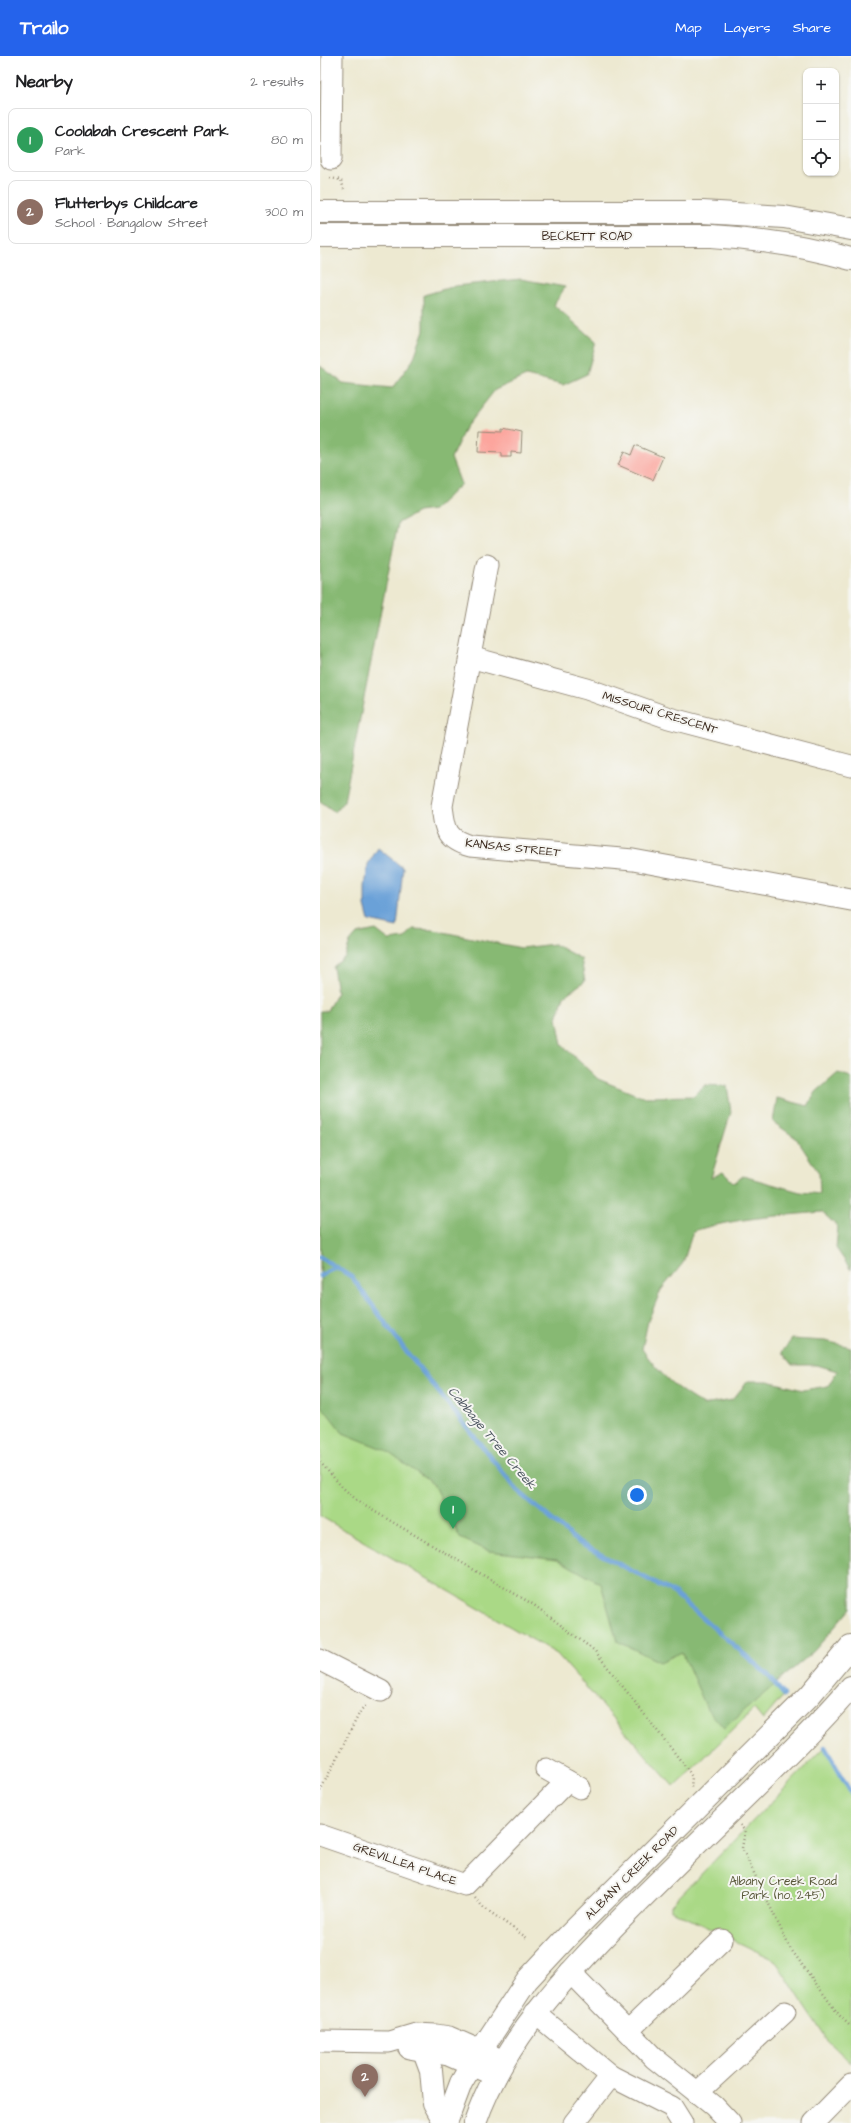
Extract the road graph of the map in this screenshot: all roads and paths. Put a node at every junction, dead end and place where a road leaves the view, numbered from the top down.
1 (332, 56) edge
2 (331, 159) dead end
3 (320, 212) edge
4 (851, 229) edge
5 (320, 236) edge
6 (851, 259) edge
7 (487, 565) dead end
8 (470, 657) junction
9 (851, 766) edge
10 (851, 900) edge
11 (320, 1462) edge
12 (851, 1646) edge
13 (320, 1660) edge
14 (851, 1687) edge
15 (381, 1691) joint
16 (546, 1769) dead end
17 (320, 1791) edge
18 (692, 1792) dead end
19 (738, 1823) dead end
20 (320, 1835) edge
21 (465, 1885) junction
22 (527, 1938) dead end
23 (722, 1940) dead end
24 (570, 1972) junction
25 (785, 2012) dead end
26 (535, 2014) junction
27 (851, 2027) edge
28 (628, 2031) junction
29 (320, 2040) edge
30 (389, 2042) junction
31 (424, 2051) junction
32 (476, 2057) junction
33 (500, 2068) junction
34 (611, 2076) junction
35 (851, 2085) edge
36 (697, 2093) junction
37 (826, 2119) edge
38 (445, 2123) edge
39 (475, 2123) edge
40 (574, 2123) edge
41 (682, 2123) edge
42 (730, 2123) edge

1 - 2 street
3 - 4 main road, BECKETT ROAD
5 - 6 main road, BECKETT ROAD
7 - 8 street, KANSAS STREET
8 - 9 street, MISSOURI CRESCENT
8 - 10 street, KANSAS STREET
11 - 18 path
12 - 32 main road, ALBANY CREEK ROAD
13 - 15 street
14 - 24 main road, ALBANY CREEK ROAD
15 - 17 path
16 - 21 street, GREVILLEA PLACE
19 - 27 path
20 - 21 street, GREVILLEA PLACE
21 - 22 path
23 - 28 street
24 - 26 main road, ALBANY CREEK ROAD
24 - 28 street
25 - 36 street
26 - 33 main road, ALBANY CREEK ROAD
26 - 34 street
28 - 36 street
29 - 30 street
30 - 31 street
30 - 32 street
31 - 32 street
31 - 38 main road
32 - 33 street
32 - 38 main road, ALBANY CREEK ROAD
33 - 39 main road, ALBANY CREEK ROAD
34 - 40 street
34 - 41 street
35 - 37 street
36 - 42 street

